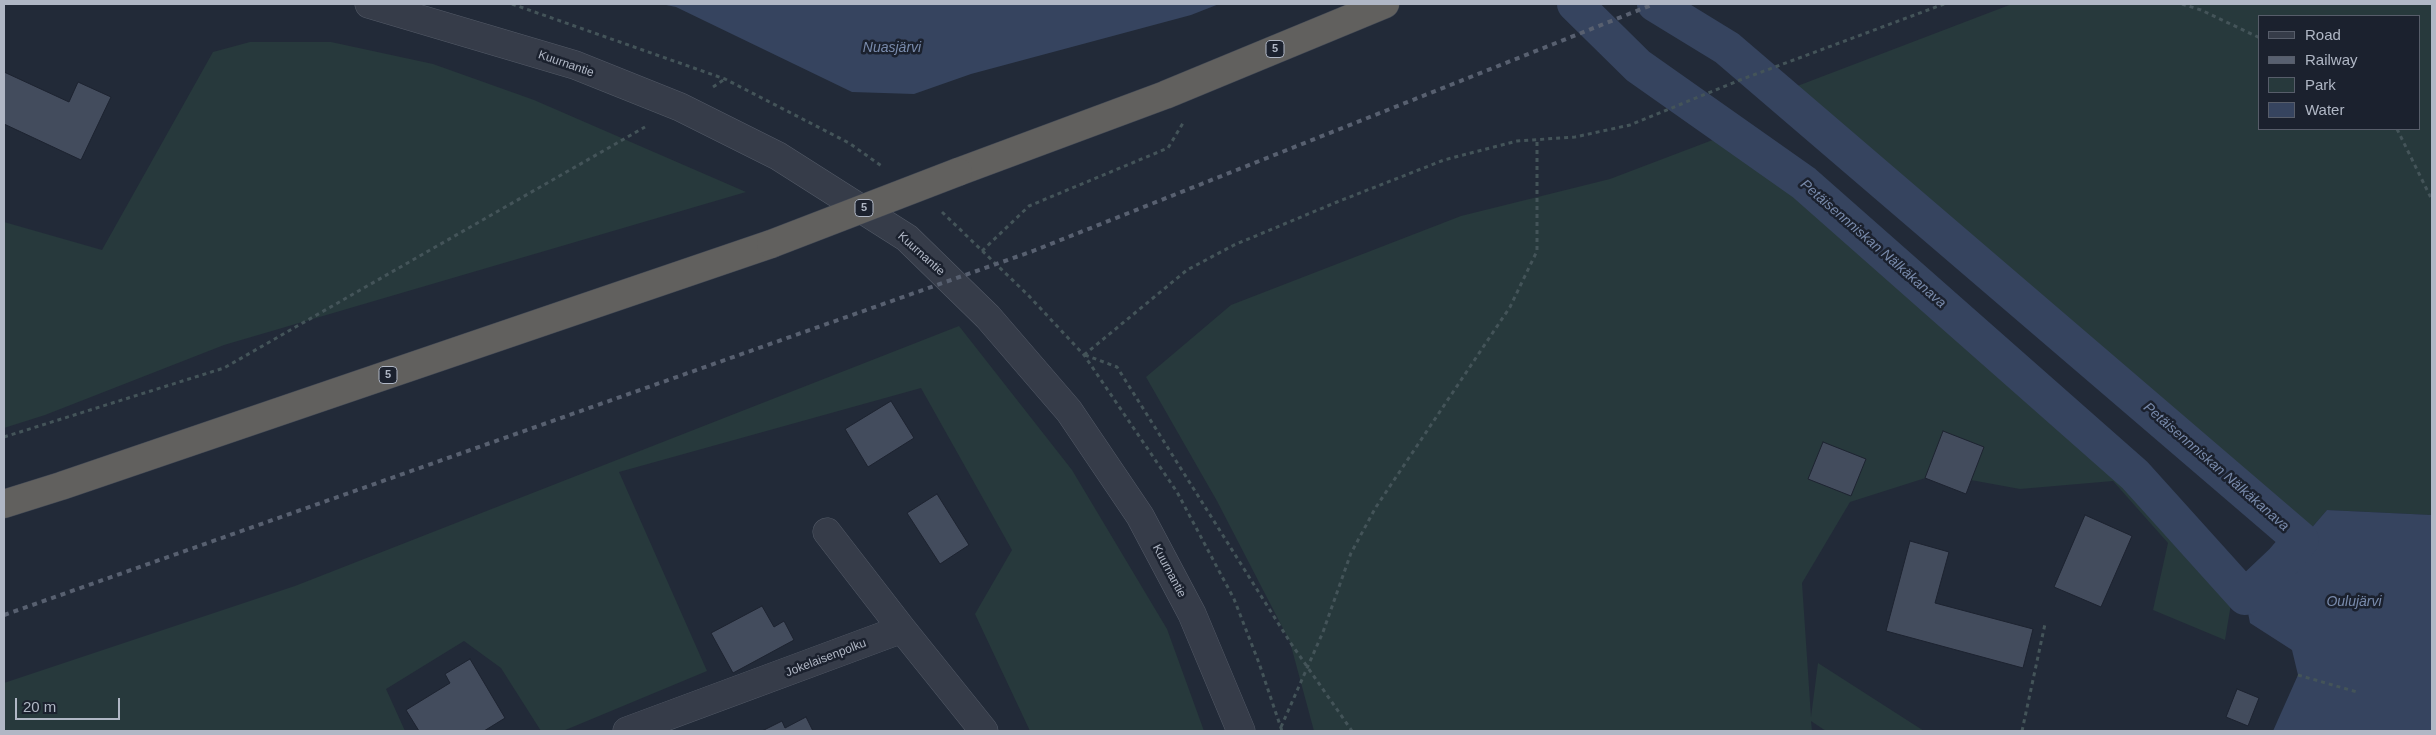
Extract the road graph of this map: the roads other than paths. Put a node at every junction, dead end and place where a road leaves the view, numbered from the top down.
1 (369, 4) edge
2 (1385, 4) edge
3 (4, 504) edge
4 (827, 532) dead end
5 (902, 629) junction
6 (627, 731) edge
7 (984, 731) edge
8 (1241, 731) edge

1 - 8 street, Kuurnantie
2 - 3 highway, 5, bridge
4 - 5 street
5 - 6 street, Jokelaisenpolku
5 - 7 street

